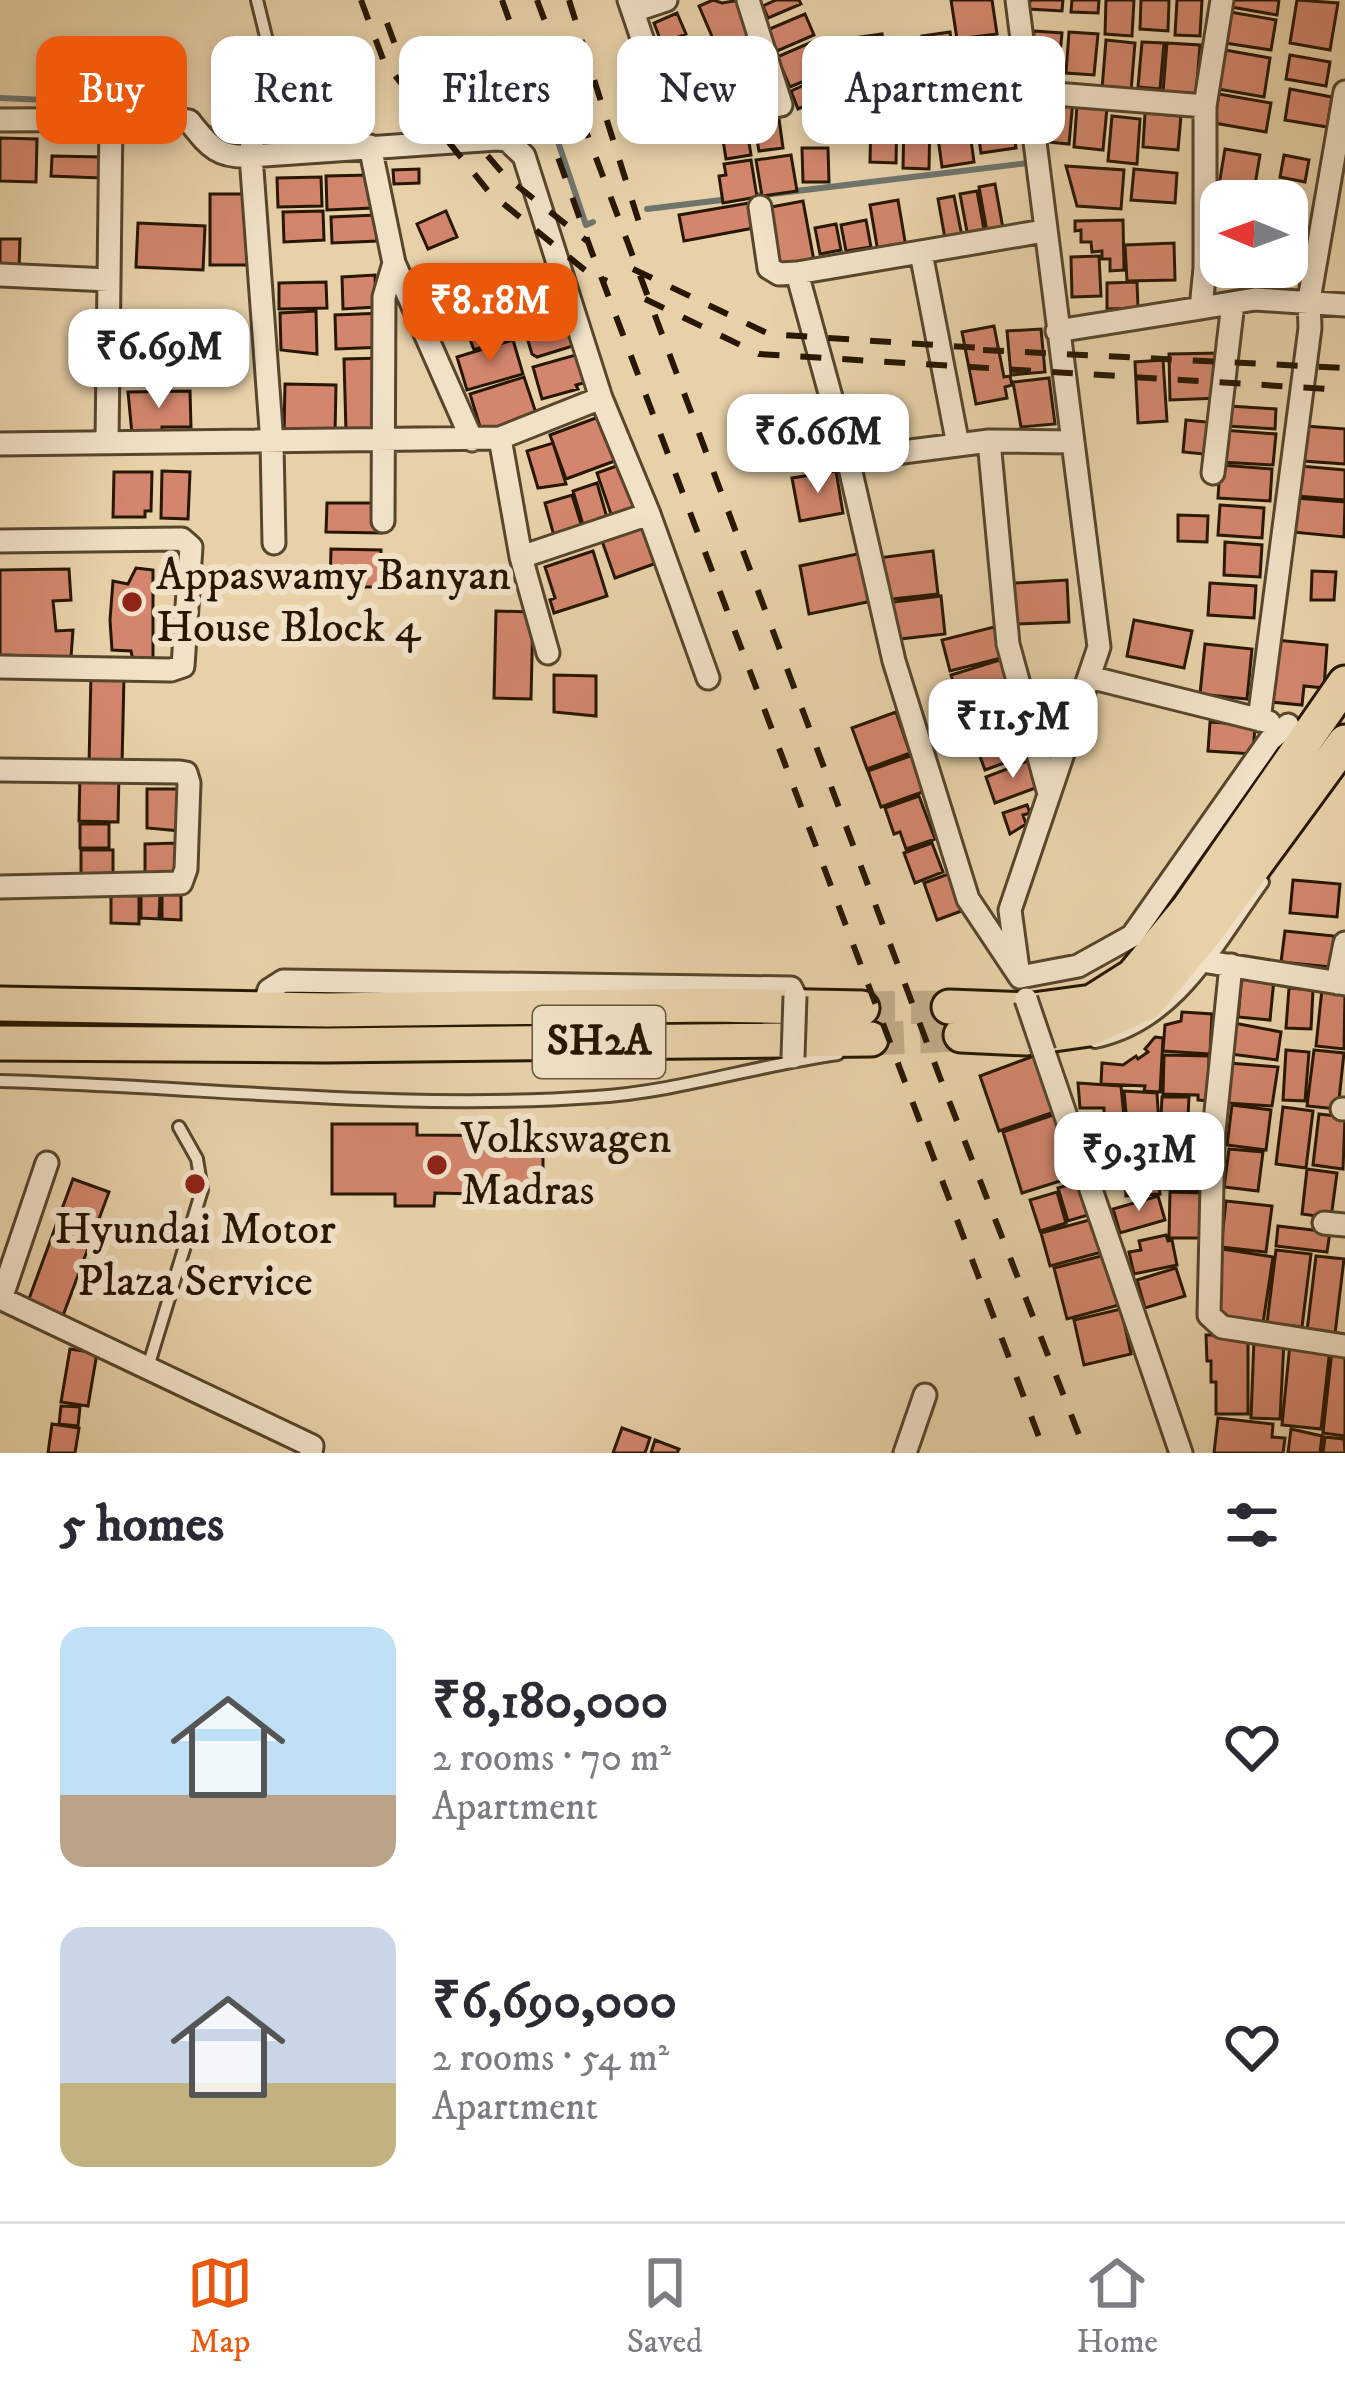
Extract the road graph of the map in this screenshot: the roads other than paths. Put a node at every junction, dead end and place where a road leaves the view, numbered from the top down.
1 (257, 0) edge
2 (666, 0) edge
3 (748, 0) edge
4 (1017, 0) edge
5 (1222, 0) edge
6 (631, 5) edge
7 (266, 36) edge
8 (1022, 36) edge
9 (1345, 92) edge
10 (1065, 95) edge
11 (1205, 106) junction
12 (36, 119) edge
13 (0, 120) edge
14 (187, 121) edge
15 (111, 144) edge
16 (252, 144) edge
17 (1035, 144) edge
18 (370, 146) junction
19 (251, 156) junction
20 (760, 207) dead end
21 (1044, 231) junction
22 (921, 253) junction
23 (394, 263) junction
24 (797, 273) junction
25 (0, 275) edge
26 (109, 280) junction
27 (1309, 300) junction
28 (1233, 302) junction
29 (1345, 305) edge
30 (1201, 308) junction
31 (1058, 331) junction
32 (601, 398) junction
33 (500, 438) junction
34 (472, 440) junction
35 (386, 441) junction
36 (989, 441) junction
37 (107, 442) junction
38 (272, 442) junction
39 (1071, 442) junction
40 (0, 444) edge
41 (958, 445) junction
42 (848, 459) junction
43 (1213, 473) dead end
44 (650, 514) junction
45 (383, 521) dead end
46 (0, 542) edge
47 (274, 543) dead end
48 (521, 556) junction
49 (548, 653) dead end
50 (0, 667) edge
51 (1089, 677) junction
52 (708, 678) dead end
53 (1345, 683) edge
54 (1259, 720) junction
55 (1303, 723) junction
56 (1345, 742) edge
57 (0, 770) edge
58 (1049, 795) junction
59 (1274, 866) dead end
60 (0, 887) edge
61 (1345, 943) edge
62 (1219, 963) junction
63 (1341, 983) edge
64 (1023, 988) junction
65 (0, 1004) edge
66 (258, 1008) junction
67 (958, 1030) junction
68 (861, 1033) junction
69 (0, 1043) edge
70 (251, 1044) junction
71 (1079, 1045) dead end
72 (1053, 1050) junction
73 (792, 1059) junction
74 (0, 1081) edge
75 (179, 1127) dead end
76 (1214, 1141) junction
77 (1082, 1159) junction
78 (47, 1163) dead end
79 (0, 1298) edge
80 (1345, 1346) edge
81 (148, 1367) junction
82 (925, 1394) dead end
83 (311, 1453) edge
84 (905, 1453) edge
85 (1181, 1453) edge

1 - 7 lane
2 - 6 street
3 - 6 street
4 - 8 street
5 - 11 street
9 - 27 street
10 - 11 street
11 - 30 street
12 - 13 street
14 - 19 street
15 - 26 street
16 - 19 street
17 - 21 street
18 - 19 street
18 - 23 street
18 - 32 street
19 - 38 street
20 - 24 street
21 - 22 street
21 - 31 street
22 - 24 street
22 - 41 street
23 - 34 street
23 - 35 street
24 - 42 street
25 - 26 street
26 - 37 street
27 - 28 street
27 - 29 street
27 - 54 street
28 - 30 street
28 - 43 street
30 - 31 street
31 - 39 street
32 - 33 street
32 - 44 street
33 - 34 street
33 - 48 street
34 - 35 street
35 - 38 street
35 - 45 street
36 - 39 street
36 - 41 street
36 - 58 street
37 - 38 street
37 - 40 street
38 - 47 street
39 - 51 street
41 - 42 street
42 - 64 street
44 - 48 street
44 - 52 street
46 - 50 street
48 - 49 street
51 - 54 street
51 - 58 street
53 - 55 main road
54 - 55 street
55 - 64 street
55 - 67 main road
56 - 67 main road
57 - 60 street
58 - 64 street
59 - 62 lane
61 - 63 street
62 - 63 street
62 - 71 lane
62 - 76 street
64 - 72 street, bridge
65 - 66 main road, SH2A
66 - 68 main road, SH2A
66 - 70 main road
66 - 73 street, bridge
67 - 72 lane
68 - 70 main road, SH2A
68 - 73 lane
69 - 70 main road, SH2A
72 - 77 street
73 - 74 lane
75 - 81 lane
76 - 77 street
76 - 80 street
77 - 85 street
78 - 79 street
79 - 81 street
81 - 83 street
82 - 84 street

